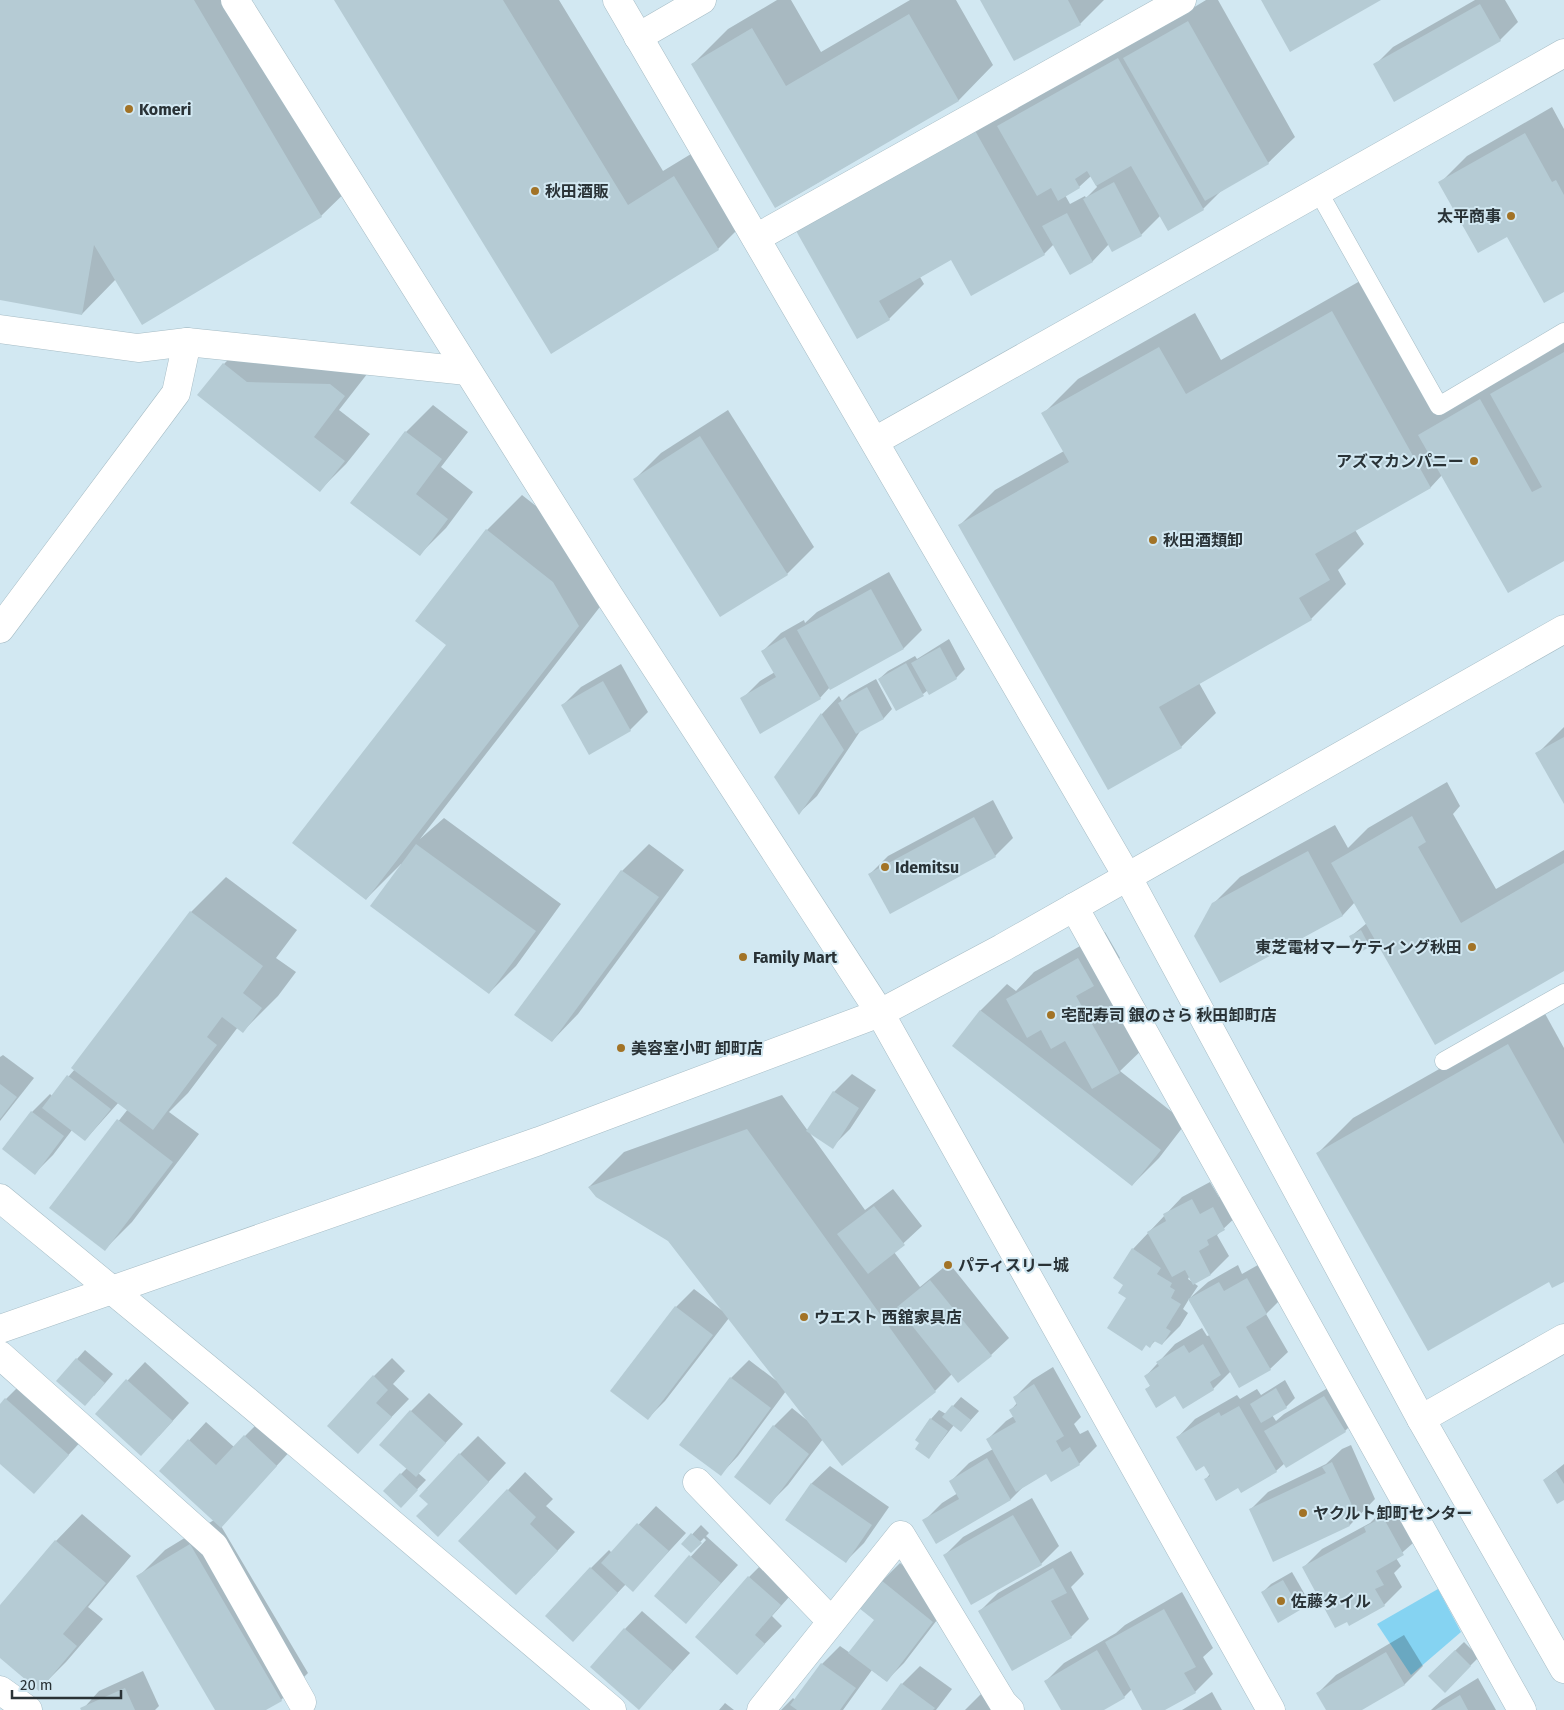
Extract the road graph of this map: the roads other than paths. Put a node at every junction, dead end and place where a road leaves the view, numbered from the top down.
1 (235, 0) edge
2 (617, 0) edge
3 (702, 0) edge
4 (1182, 0) edge
5 (638, 37) junction
6 (1564, 53) edge
7 (1318, 191) junction
8 (756, 238) junction
9 (0, 329) edge
10 (1564, 332) edge
11 (187, 342) junction
12 (467, 371) junction
13 (875, 441) junction
14 (0, 629) edge
15 (1564, 629) edge
16 (1127, 876) junction
17 (1074, 907) junction
18 (1564, 994) edge
19 (880, 1013) junction
20 (1444, 1061) dead end
21 (0, 1198) edge
22 (112, 1289) junction
23 (0, 1328) edge
24 (1564, 1338) edge
25 (0, 1354) edge
26 (1421, 1419) junction
27 (697, 1482) dead end
28 (831, 1621) junction
29 (1564, 1669) edge
30 (0, 1690) edge
31 (302, 1702) dead end
32 (28, 1710) edge
33 (612, 1710) edge
34 (761, 1710) edge
35 (1010, 1710) edge
36 (1271, 1710) edge
37 (1522, 1710) edge

1 - 12 street
2 - 5 street
3 - 5 street
4 - 8 street
5 - 8 street
6 - 7 street
7 - 10 lane
7 - 13 street
8 - 13 street
9 - 11 street
11 - 12 street
11 - 14 street
12 - 19 street
13 - 16 street
15 - 16 street
16 - 17 street
16 - 26 street
17 - 19 street
17 - 37 street
18 - 20 lane
19 - 22 street
19 - 36 street
21 - 22 street
22 - 23 street
22 - 33 street
24 - 26 street
25 - 31 street
26 - 29 street
27 - 28 street
28 - 34 street
28 - 35 street
30 - 32 street

